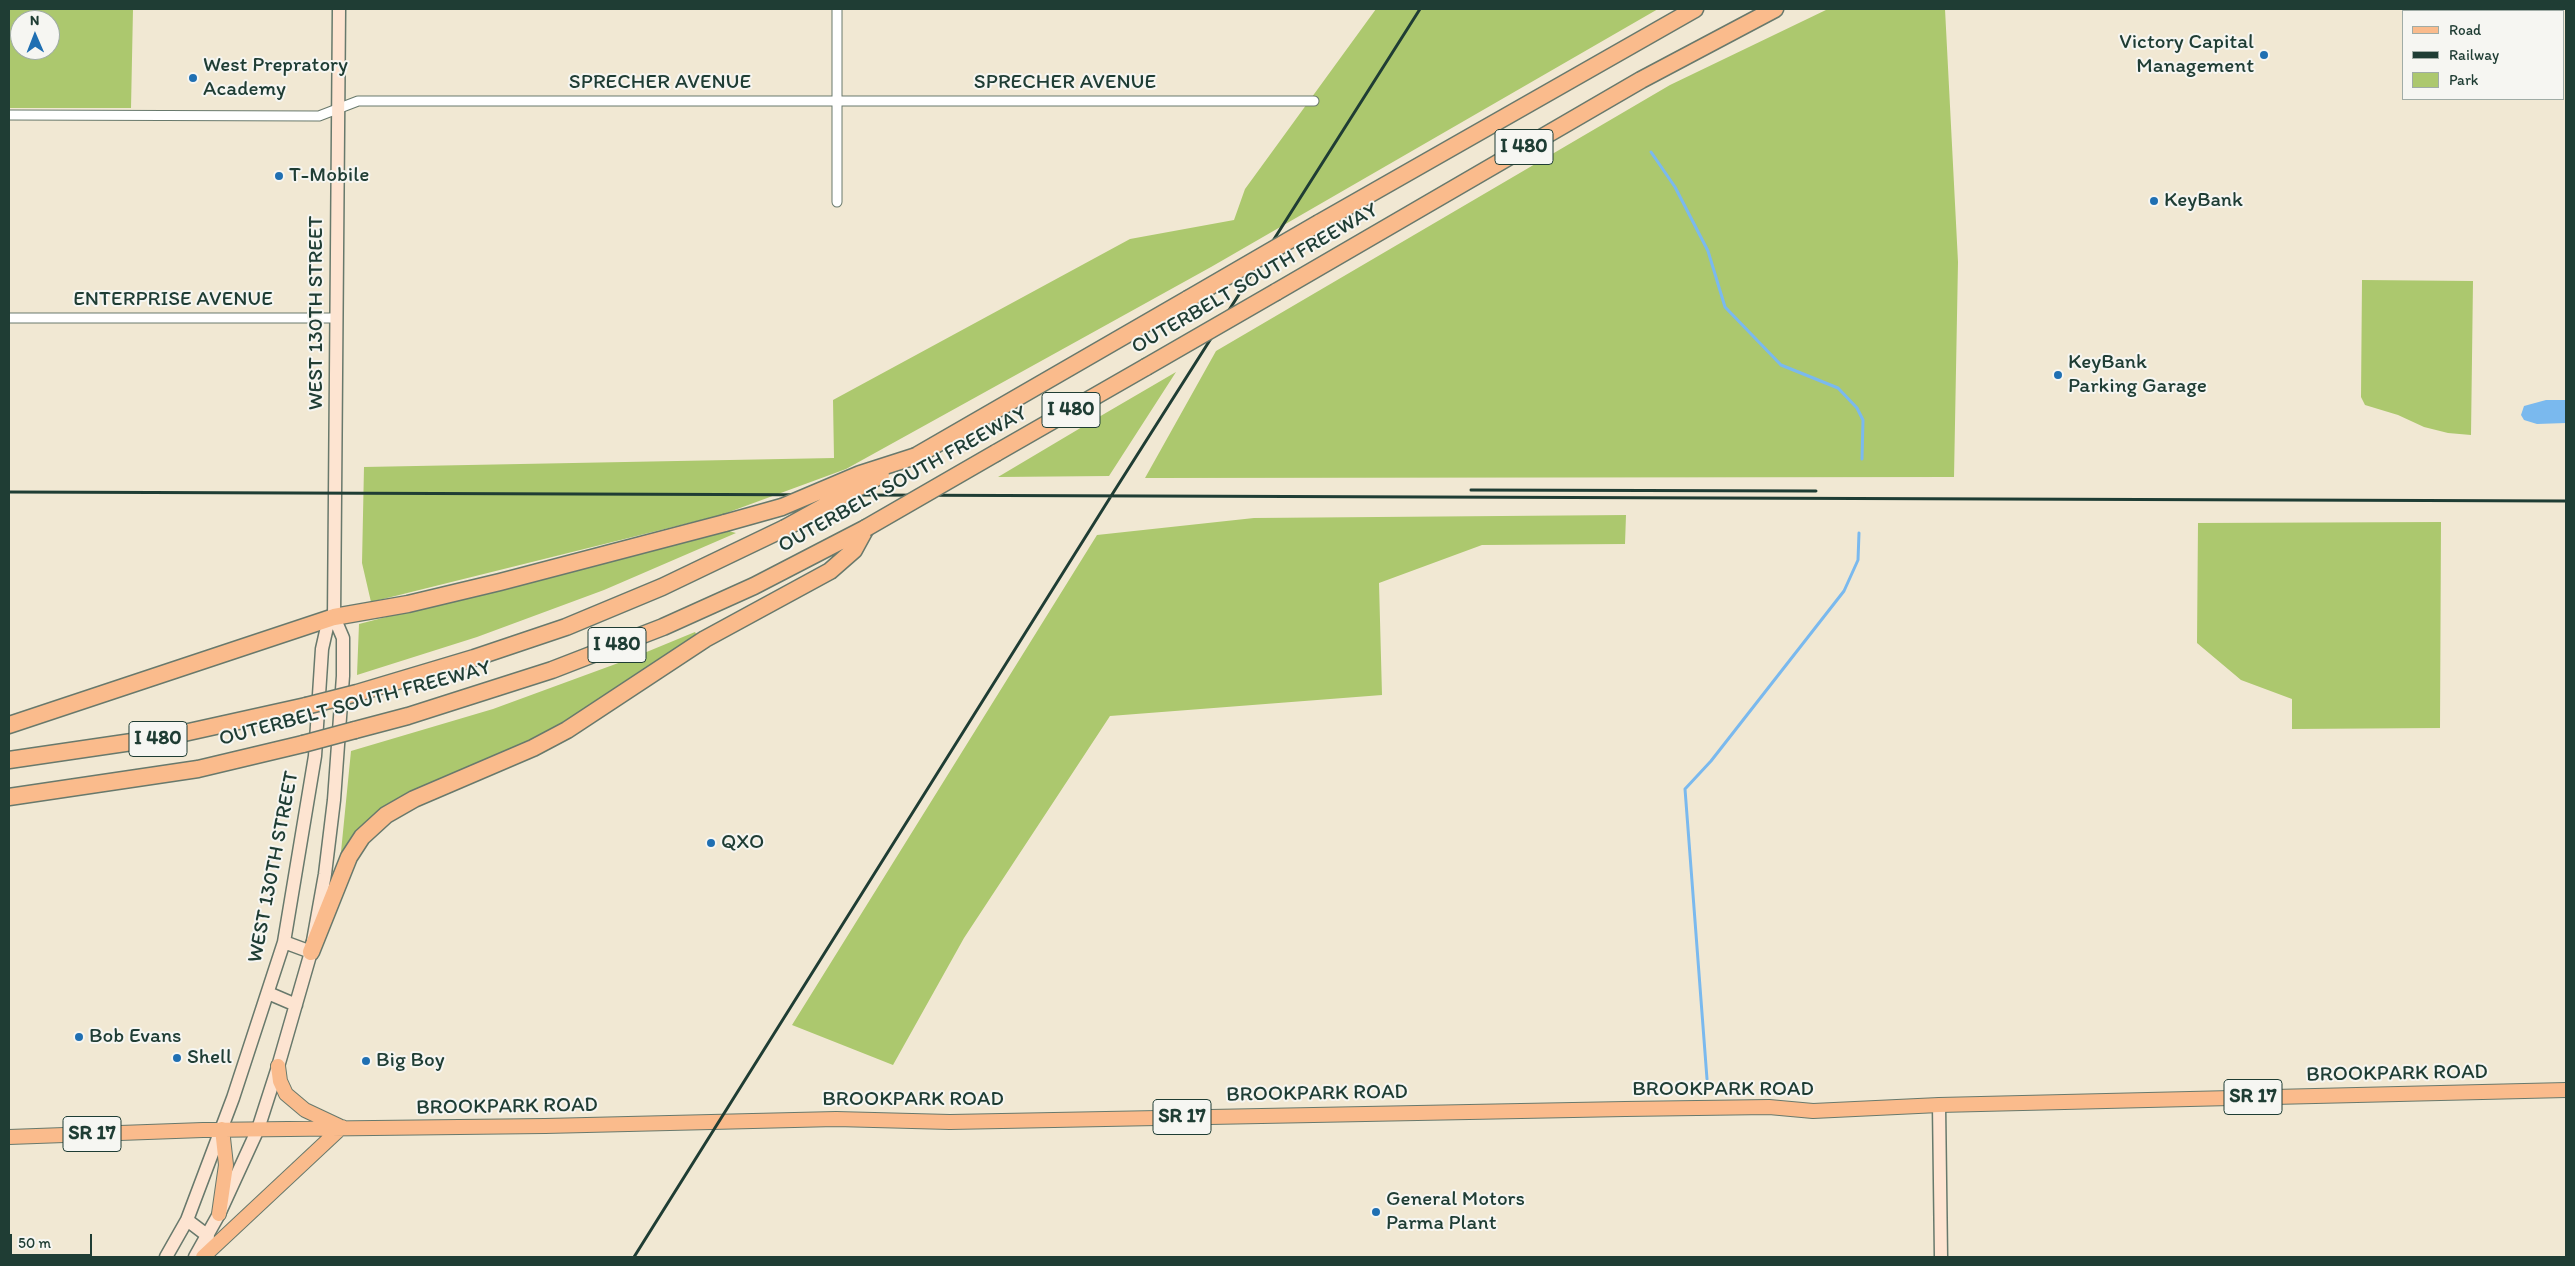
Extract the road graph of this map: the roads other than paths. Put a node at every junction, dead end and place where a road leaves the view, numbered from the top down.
1 (339, 9) edge
2 (836, 9) edge
3 (1695, 9) edge
4 (1775, 9) edge
5 (838, 100) junction
6 (1314, 101) dead end
7 (338, 111) junction
8 (9, 116) edge
9 (837, 202) dead end
10 (9, 318) edge
11 (337, 318) junction
12 (919, 454) junction
13 (866, 528) junction
14 (334, 617) junction
15 (9, 725) edge
16 (9, 760) edge
17 (9, 797) edge
18 (284, 942) junction
19 (311, 952) junction
20 (268, 994) junction
21 (296, 1006) junction
22 (278, 1066) junction
23 (2566, 1090) edge
24 (1939, 1105) junction
25 (342, 1127) junction
26 (222, 1129) junction
27 (258, 1129) junction
28 (9, 1136) edge
29 (219, 1214) junction
30 (187, 1220) junction
31 (208, 1236) junction
32 (166, 1257) edge
33 (195, 1257) edge
34 (203, 1257) edge
35 (1940, 1257) edge

1 - 7 main road, WEST 130TH STREET
2 - 5 street
3 - 12 highway, OUTERBELT SOUTH FREEWAY / I 480, bridge
4 - 13 highway, OUTERBELT SOUTH FREEWAY / I 480, bridge
5 - 6 street, SPRECHER AVENUE
5 - 7 street, SPRECHER AVENUE
5 - 9 street
7 - 8 street, SPRECHER AVENUE
7 - 11 main road, WEST 130TH STREET
10 - 11 street, ENTERPRISE AVENUE
11 - 14 main road, WEST 130TH STREET
12 - 14 highway, bridge
12 - 16 highway, OUTERBELT SOUTH FREEWAY / I 480, bridge
13 - 17 highway, OUTERBELT SOUTH FREEWAY / I 480, bridge
13 - 19 highway
14 - 15 highway
14 - 18 main road, WEST 130TH STREET
14 - 19 main road, WEST 130TH STREET
18 - 19 main road
18 - 20 main road, WEST 130TH STREET
19 - 21 main road, WEST 130TH STREET
20 - 21 main road
20 - 26 main road, WEST 130TH STREET
21 - 22 main road, WEST 130TH STREET
22 - 25 main road
22 - 27 main road, WEST 130TH STREET
23 - 24 main road, BROOKPARK ROAD / SR 17
24 - 25 main road, BROOKPARK ROAD / SR 17
24 - 35 main road
25 - 27 main road, BROOKPARK ROAD / SR 17
25 - 34 main road
26 - 27 main road, BROOKPARK ROAD / SR 17
26 - 28 main road, BROOKPARK ROAD / SR 17
26 - 29 main road
26 - 30 main road, WEST 130TH STREET
27 - 29 main road, WEST 130TH STREET
29 - 31 main road, WEST 130TH STREET
30 - 31 main road
30 - 32 main road, WEST 130TH STREET
31 - 33 main road, WEST 130TH STREET

